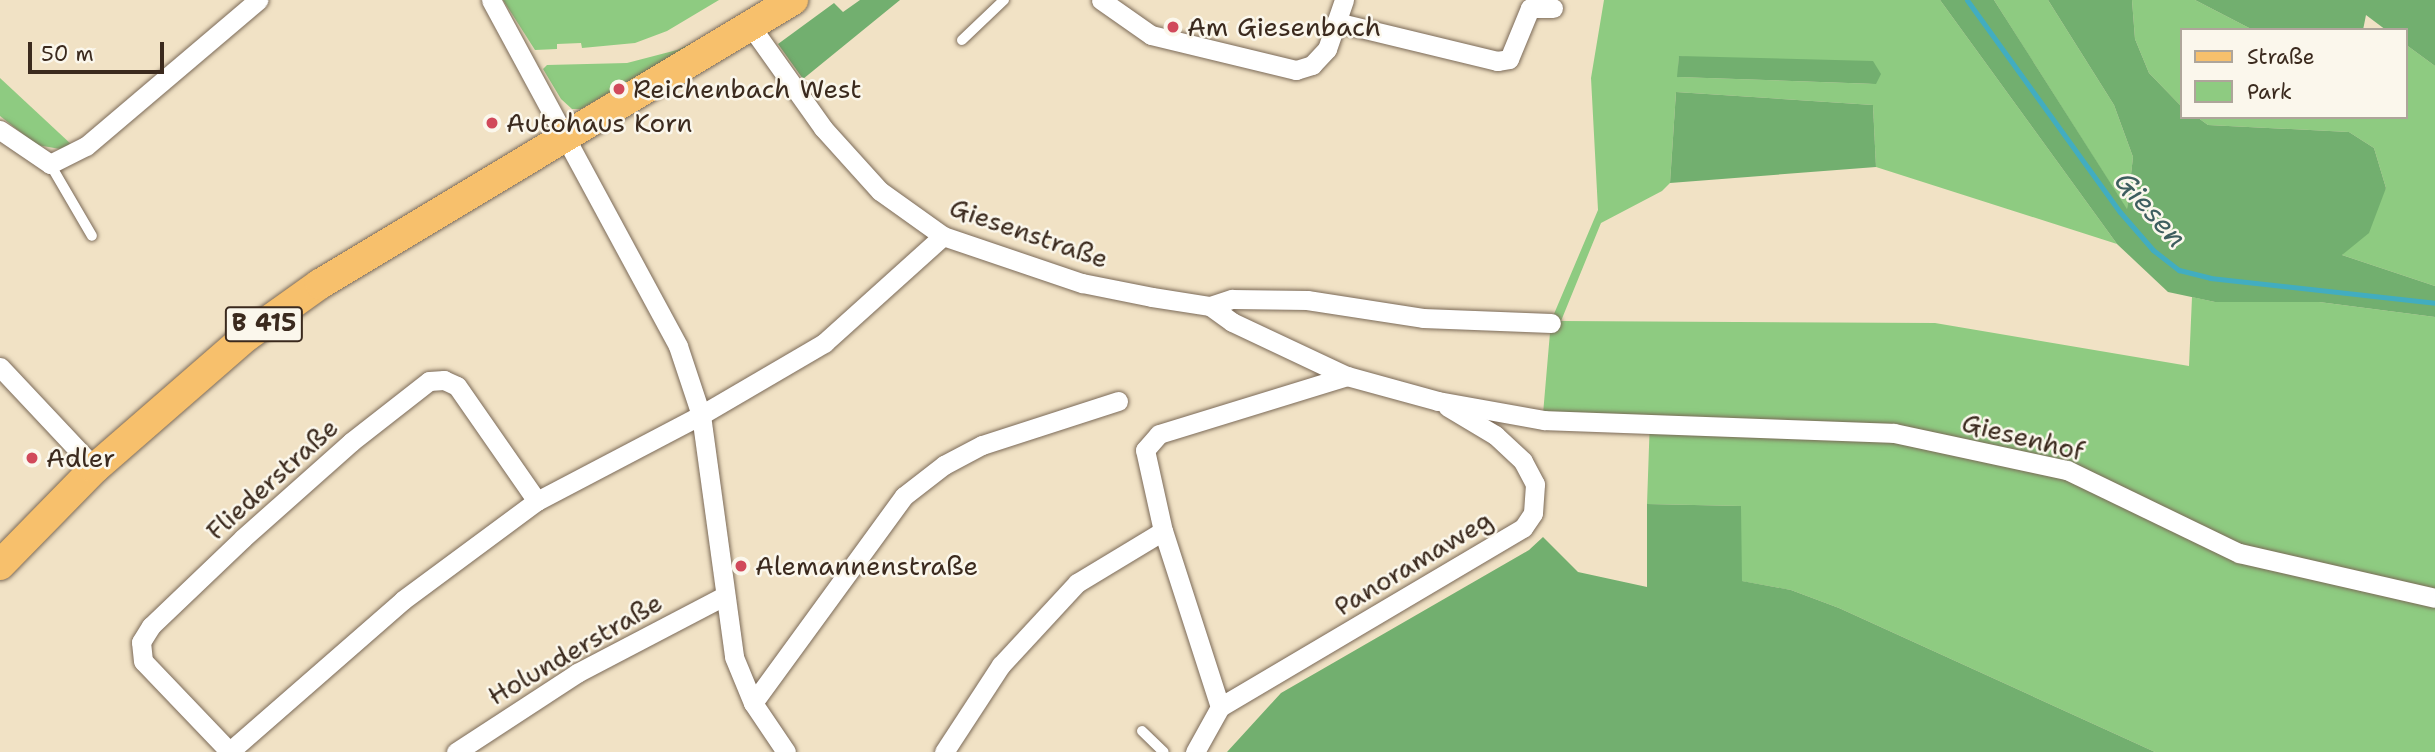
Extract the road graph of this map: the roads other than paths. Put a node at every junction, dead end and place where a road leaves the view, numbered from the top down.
1 (258, 0) edge
2 (491, 0) edge
3 (793, 0) edge
4 (1004, 0) edge
5 (1101, 0) edge
6 (1344, 0) edge
7 (1553, 8) dead end
8 (1336, 22) junction
9 (752, 29) junction
10 (961, 40) dead end
11 (0, 130) edge
12 (569, 138) junction
13 (50, 164) junction
14 (92, 236) dead end
15 (943, 236) junction
16 (1210, 306) junction
17 (1551, 324) dead end
18 (0, 366) edge
19 (1347, 376) junction
20 (1118, 401) dead end
21 (1438, 401) junction
22 (701, 415) junction
23 (1662, 427) joint
24 (95, 468) junction
25 (537, 500) junction
26 (1163, 531) junction
27 (0, 565) edge
28 (724, 596) junction
29 (2435, 598) edge
30 (753, 702) junction
31 (1220, 707) junction
32 (1142, 731) dead end
33 (229, 752) edge
34 (456, 752) edge
35 (786, 752) edge
36 (944, 752) edge
37 (1164, 752) edge
38 (1195, 752) edge

1 - 13 street
2 - 12 street
3 - 9 main road, B 415
4 - 10 lane
5 - 8 street
6 - 8 street
7 - 8 street
9 - 12 main road, B 415
9 - 15 street, Giesenstraße
11 - 13 street
12 - 22 street
12 - 24 main road, B 415
13 - 14 lane
15 - 16 street, Giesenstraße
15 - 22 street, Fliederstraße
16 - 17 street, Giesenstraße
16 - 19 street, Giesenstraße
18 - 24 street
19 - 21 street, Giesenstraße
19 - 26 street
20 - 30 street
21 - 23 street, Giesenstraße
21 - 31 street, Panoramaweg
22 - 25 street, Fliederstraße
22 - 28 street
23 - 29 street, Giesenhof
24 - 27 main road, B 415
25 - 33 street, Fliederstraße
25 - 33 street, Fliederstraße
26 - 31 street
26 - 36 street
28 - 30 street
28 - 34 street, Holunderstraße
30 - 35 street
31 - 38 street
32 - 37 lane

